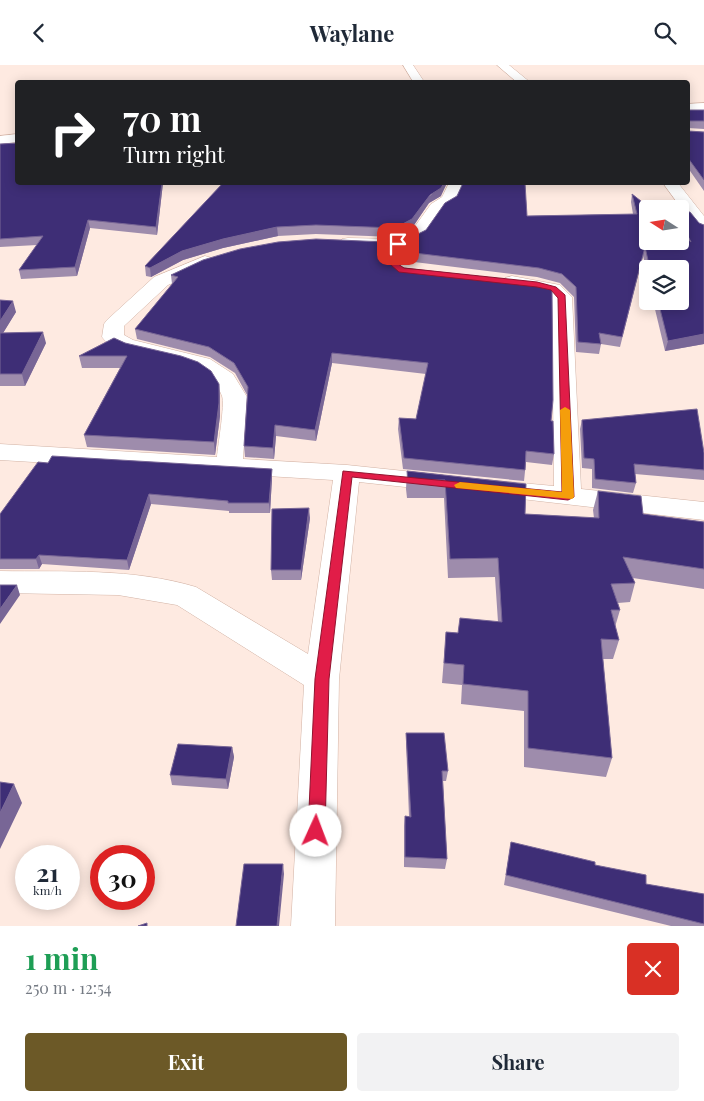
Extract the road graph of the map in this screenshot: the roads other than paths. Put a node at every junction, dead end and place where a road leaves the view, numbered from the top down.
1 (408, 65) edge
2 (502, 65) edge
3 (418, 80) edge
4 (522, 80) edge
5 (690, 107) edge
6 (704, 107) edge
7 (15, 139) edge
8 (0, 140) edge
9 (455, 185) edge
10 (672, 185) edge
11 (704, 227) edge
12 (326, 242) edge
13 (222, 256) edge
14 (490, 280) edge
15 (0, 452) edge
16 (229, 466) junction
17 (347, 473) junction
18 (568, 497) junction
19 (704, 511) edge
20 (0, 582) edge
21 (322, 679) junction
22 (313, 926) edge

1 - 3 street
2 - 4 street
5 - 6 street
7 - 8 street
9 - 12 street
10 - 11 street
13 - 16 street
14 - 18 street
15 - 16 street
16 - 17 street
17 - 18 street
17 - 21 street
18 - 19 street
20 - 21 street
21 - 22 street

